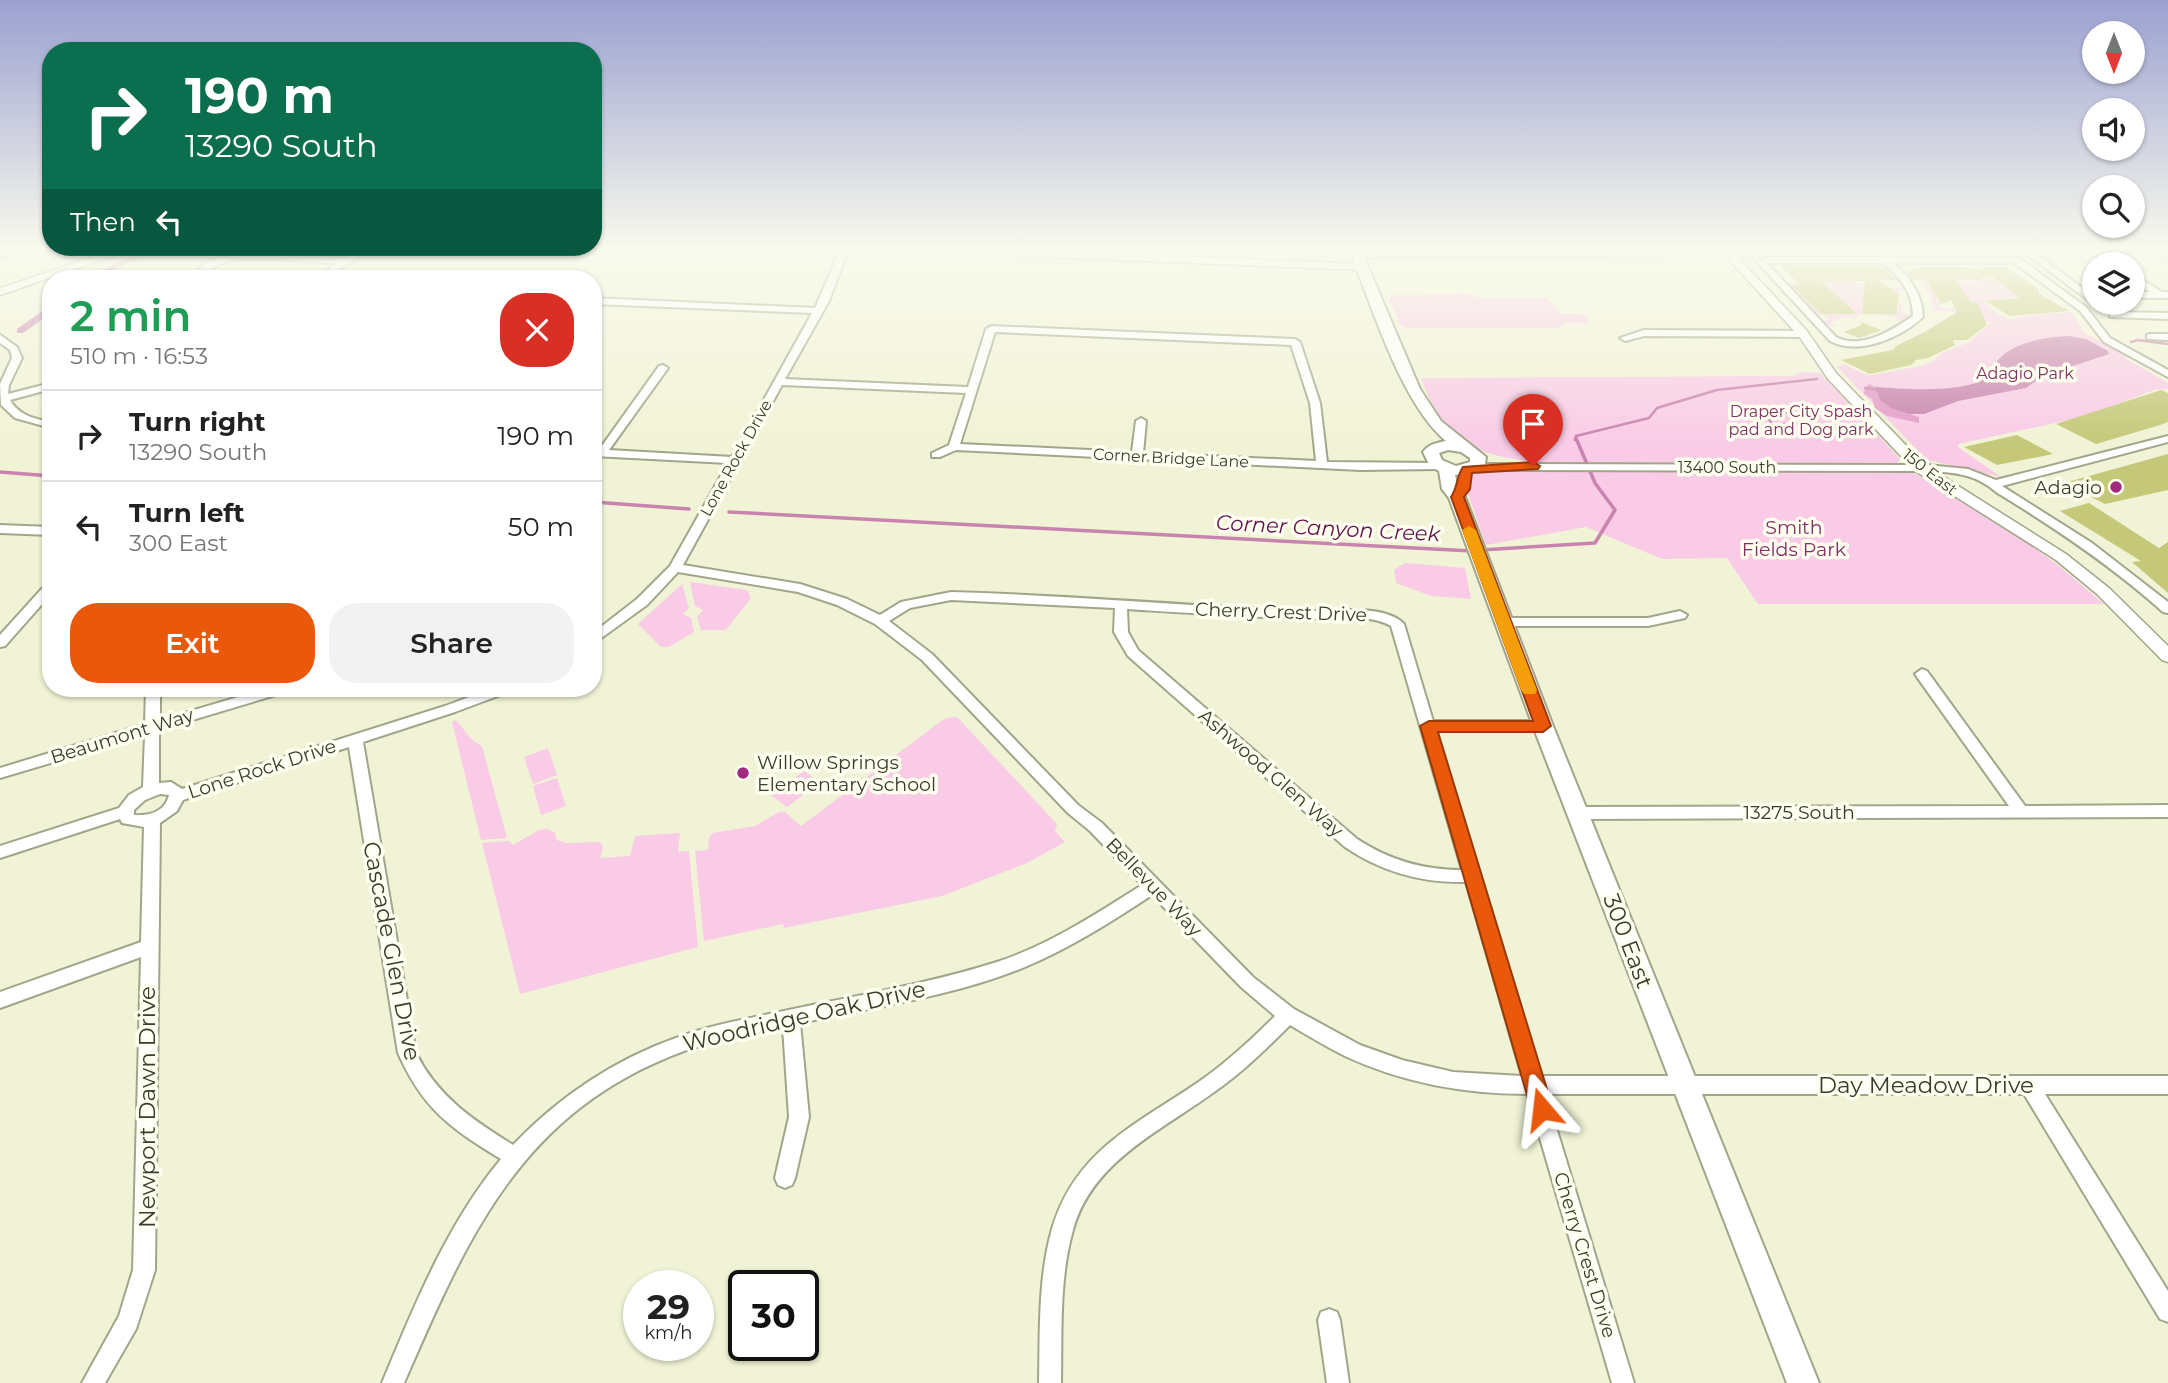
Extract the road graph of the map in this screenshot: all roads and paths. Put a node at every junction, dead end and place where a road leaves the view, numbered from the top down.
1 (817, 315) edge
2 (1381, 315) edge
3 (1784, 315) edge
4 (1812, 315) edge
5 (1918, 315) edge
6 (2087, 315) edge
7 (1803, 334) junction
8 (2150, 337) dead end
9 (2168, 337) edge
10 (0, 338) edge
11 (1625, 338) dead end
12 (663, 368) dead end
13 (2168, 374) edge
14 (779, 382) junction
15 (42, 388) edge
16 (972, 390) junction
17 (1, 399) edge
18 (42, 422) edge
19 (1141, 422) dead end
20 (1435, 424) junction
21 (2168, 439) edge
22 (602, 447) edge
23 (954, 447) junction
24 (1434, 449) junction
25 (602, 453) edge
26 (936, 455) dead end
27 (1137, 456) junction
28 (1469, 459) junction
29 (735, 460) junction
30 (1322, 465) junction
31 (1388, 466) junction
32 (1443, 467) junction
33 (1920, 468) junction
34 (1995, 484) junction
35 (1457, 497) junction
36 (0, 528) edge
37 (42, 530) edge
38 (675, 568) junction
39 (42, 596) edge
40 (1121, 604) junction
41 (2168, 609) edge
42 (1680, 615) dead end
43 (880, 621) junction
44 (1503, 622) junction
45 (602, 633) edge
46 (0, 643) edge
47 (2168, 656) edge
48 (1922, 674) dead end
49 (153, 697) edge
50 (254, 697) edge
51 (482, 697) edge
52 (1429, 726) junction
53 (1543, 726) junction
54 (152, 727) junction
55 (355, 740) junction
56 (0, 773) edge
57 (151, 790) junction
58 (177, 796) junction
59 (2020, 810) junction
60 (2168, 811) edge
61 (125, 812) junction
62 (1577, 813) junction
63 (152, 819) junction
64 (0, 852) edge
65 (1473, 876) junction
66 (1153, 886) junction
67 (148, 947) junction
68 (0, 1000) edge
69 (1288, 1015) junction
70 (791, 1018) junction
71 (1535, 1085) junction
72 (1684, 1085) junction
73 (2029, 1085) junction
74 (2168, 1085) edge
75 (515, 1157) junction
76 (785, 1178) dead end
77 (2168, 1311) edge
78 (1329, 1320) dead end
79 (93, 1383) edge
80 (393, 1383) edge
81 (1051, 1383) edge
82 (1338, 1383) edge
83 (1623, 1383) edge
84 (1803, 1383) edge

1 - 14 street, Lone Rock Drive
2 - 20 main road
3 - 7 street, 150 East
4 - 5 street
6 - 13 street
7 - 11 street
7 - 33 street, 150 East
8 - 9 street
10 - 17 street
12 - 22 street
14 - 16 street
14 - 29 street, Lone Rock Drive
15 - 17 street
16 - 23 street
16 - 30 street
17 - 18 street
19 - 27 street
20 - 24 main road
20 - 28 main road
21 - 34 street
23 - 26 street, Corner Bridge Lane
23 - 27 street, Corner Bridge Lane
24 - 28 main road
24 - 31 street, Corner Bridge Lane
24 - 32 main road
25 - 29 street
27 - 30 street, Corner Bridge Lane
28 - 32 main road
28 - 33 street, 13400 South
28 - 35 main road
29 - 38 street, Lone Rock Drive
30 - 31 street, Corner Bridge Lane
31 - 32 street, Corner Bridge Lane
32 - 35 main road, 300 East
33 - 34 street, 13400 South
33 - 47 street, 150 East
34 - 41 street, 13400 South
35 - 44 main road, 300 East
36 - 37 street
38 - 43 street, Bellevue Way
38 - 45 street, Lone Rock Drive
39 - 46 street
40 - 43 street, Cherry Crest Drive
40 - 52 street, Cherry Crest Drive
40 - 65 street, Ashwood Glen Way
42 - 44 street
43 - 66 street, Bellevue Way
44 - 53 main road, 300 East
48 - 59 street
49 - 54 street
50 - 54 street, Beaumont Way
51 - 55 street, Lone Rock Drive
52 - 53 street
52 - 65 street, Cherry Crest Drive
53 - 62 main road, 300 East
54 - 56 street, Beaumont Way
54 - 57 street
55 - 58 street, Lone Rock Drive
55 - 75 street, Cascade Glen Drive
57 - 58 street
57 - 61 street
58 - 63 street
59 - 60 street, 13275 South
59 - 62 street, 13275 South
61 - 63 street
61 - 64 street
62 - 72 main road, 300 East
63 - 67 street, Newport Dawn Drive
65 - 71 street, Cherry Crest Drive
66 - 69 street, Bellevue Way
66 - 70 street, Woodridge Oak Drive
67 - 68 street
67 - 79 street, Newport Dawn Drive
69 - 71 street, Bellevue Way
69 - 81 street
70 - 75 street, Woodridge Oak Drive
70 - 76 street
71 - 72 street, Bellevue Way
71 - 83 street, Cherry Crest Drive
72 - 73 street, Day Meadow Drive
72 - 84 main road, 300 East
73 - 74 street, Day Meadow Drive
73 - 77 street
75 - 80 street, Woodridge Oak Drive
78 - 82 street

